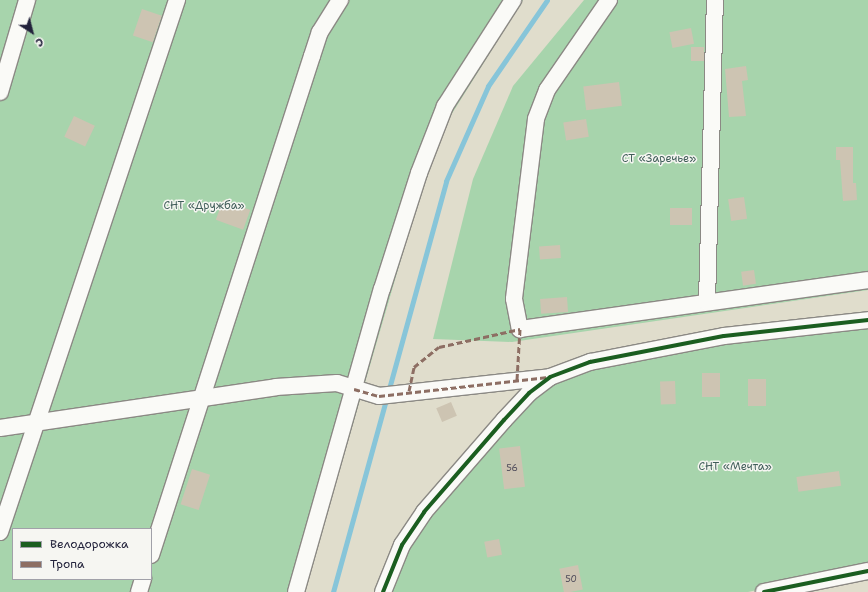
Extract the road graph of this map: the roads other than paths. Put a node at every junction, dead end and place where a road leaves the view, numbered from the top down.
1 (27, 0) edge
2 (177, 0) edge
3 (340, 0) edge
4 (514, 0) edge
5 (609, 0) edge
6 (715, 0) edge
7 (0, 92) edge
8 (868, 280) edge
9 (707, 302) junction
10 (868, 320) edge
11 (550, 377) junction
12 (354, 389) junction
13 (203, 396) junction
14 (38, 421) junction
15 (0, 428) edge
16 (0, 532) edge
17 (152, 552) edge
18 (868, 571) edge
19 (143, 580) edge
20 (139, 592) edge
21 (296, 592) edge
22 (383, 592) edge
23 (764, 592) edge

1 - 7 street
2 - 14 street
3 - 13 street
4 - 12 street
5 - 9 street
6 - 9 street
8 - 9 street
10 - 11 street
11 - 12 street
11 - 22 street
12 - 13 street
12 - 21 street
13 - 14 street
13 - 17 street
14 - 15 street
14 - 16 street
18 - 23 street
19 - 20 street

